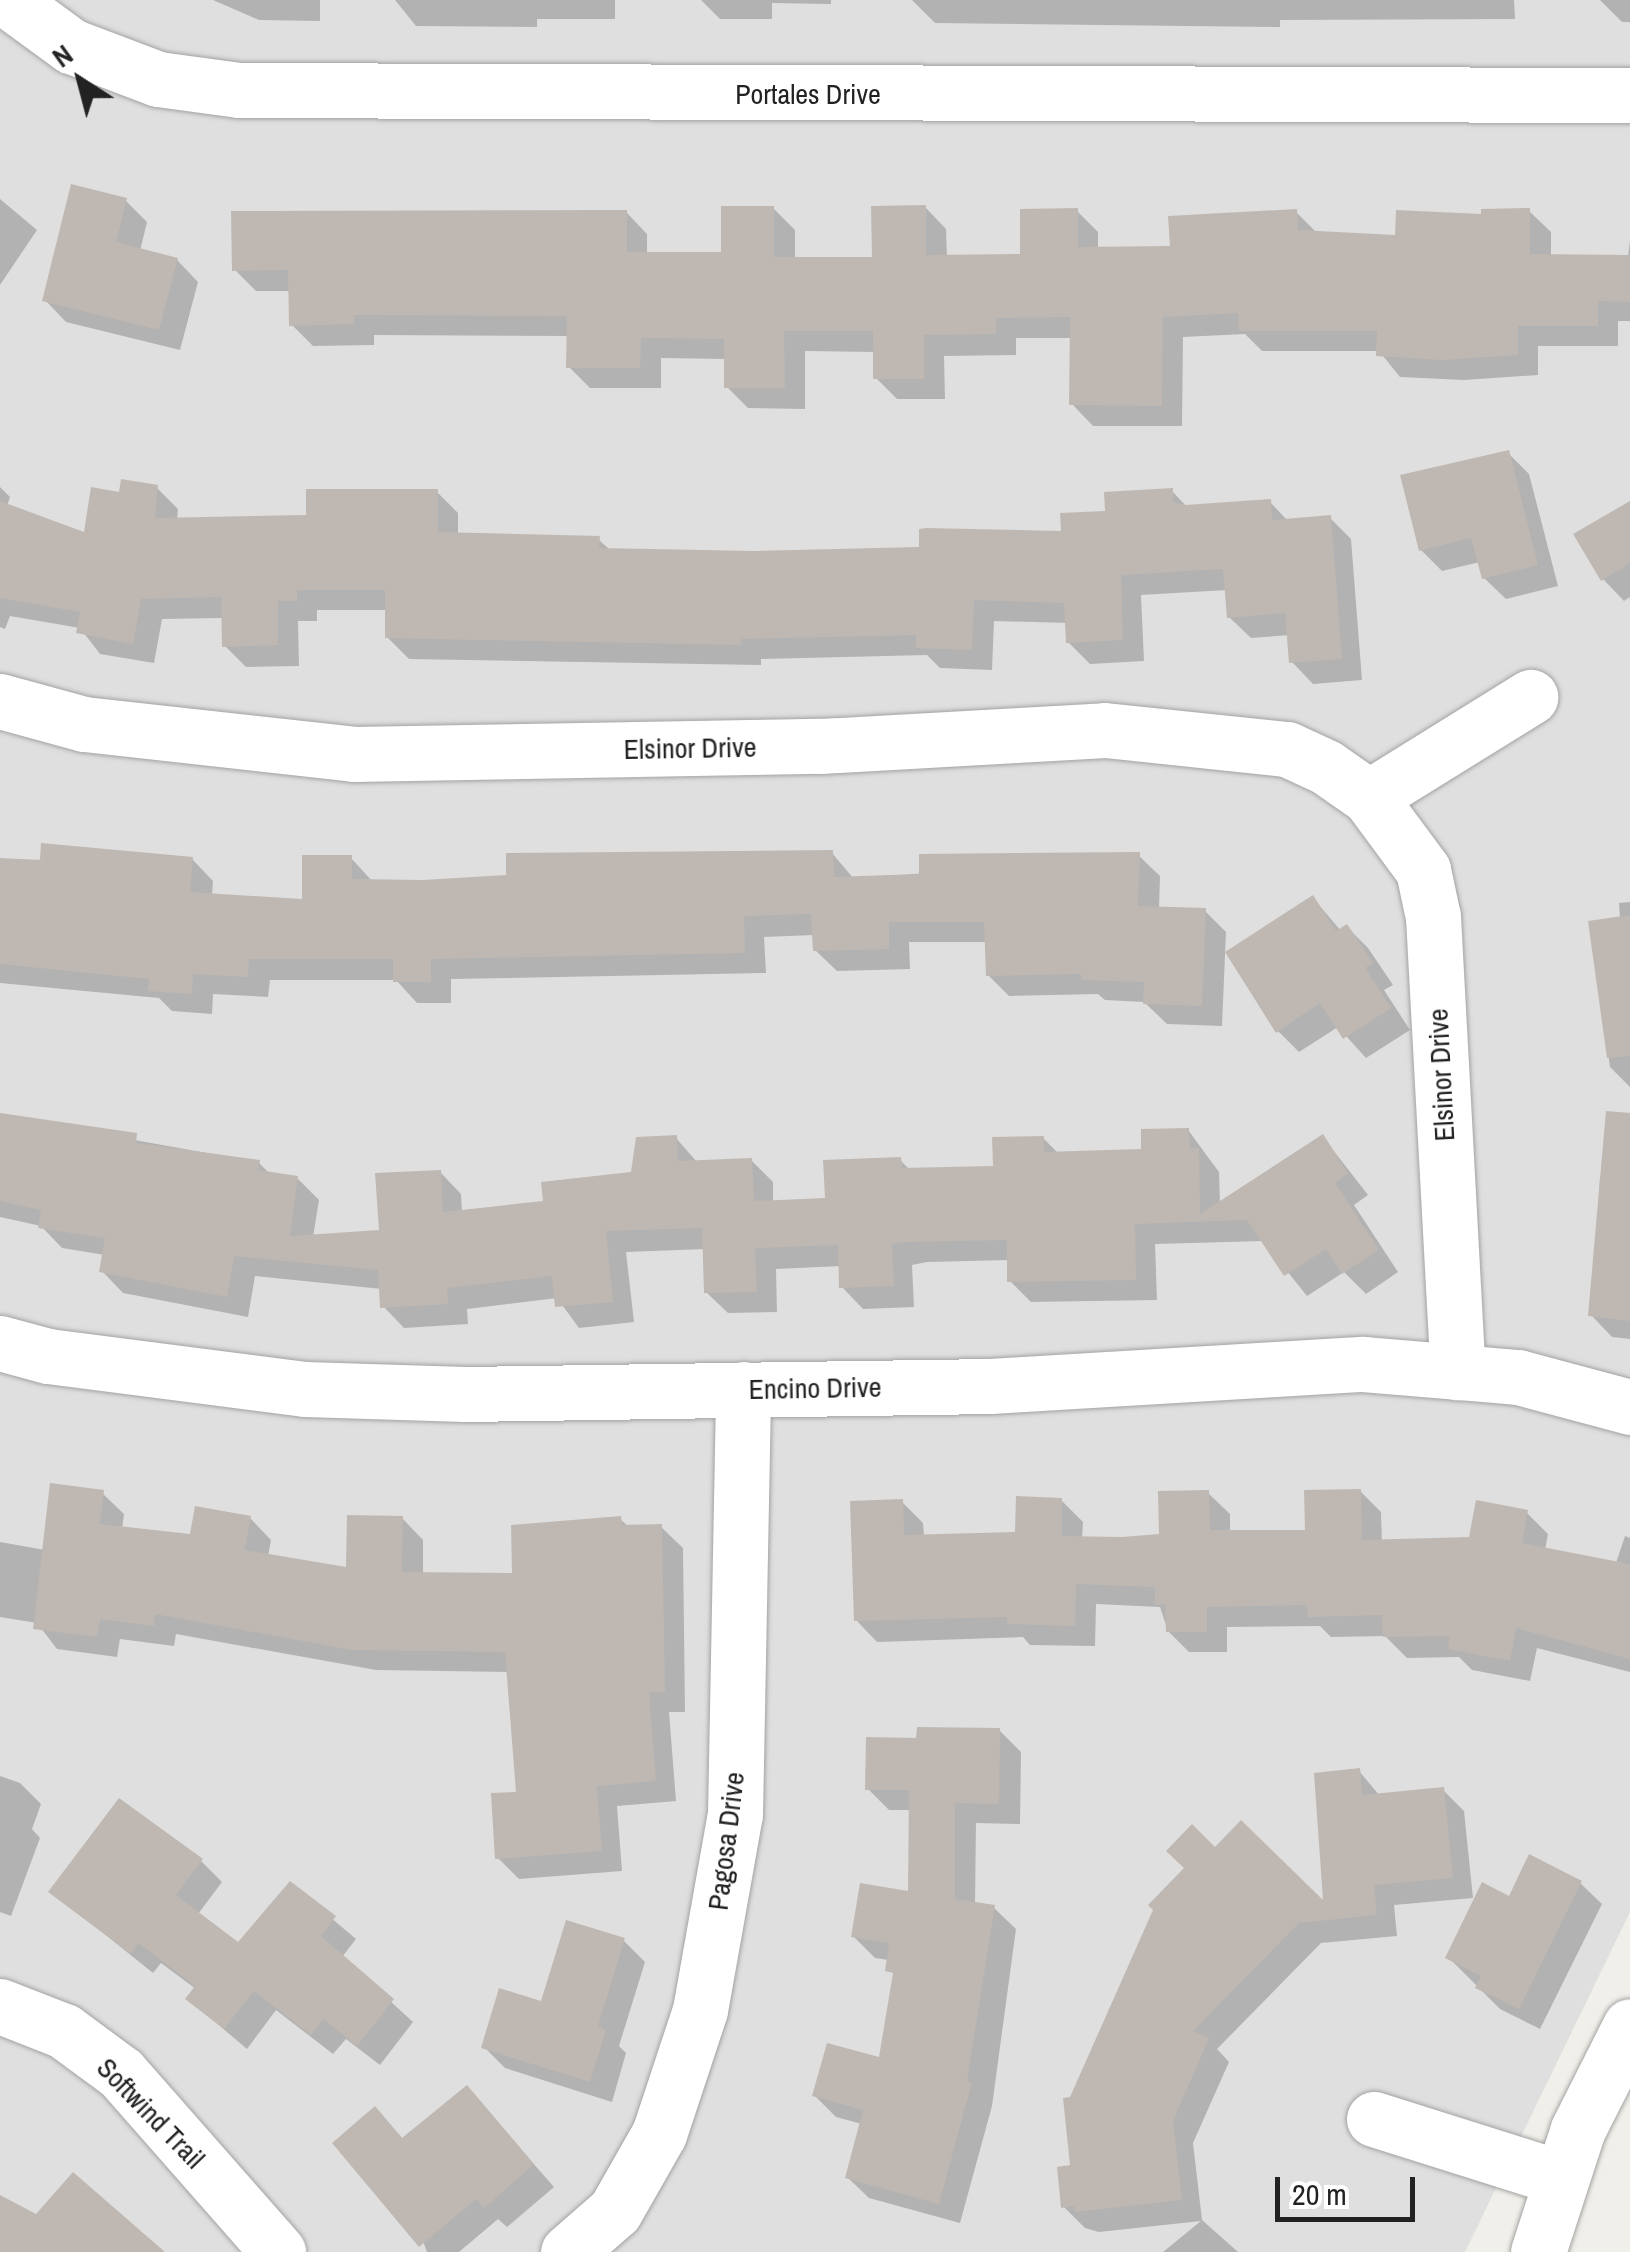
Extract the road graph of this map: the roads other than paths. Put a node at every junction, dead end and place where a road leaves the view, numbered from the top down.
1 (8, 0) edge
2 (1630, 95) edge
3 (1530, 697) dead end
4 (0, 701) edge
5 (1369, 798) junction
6 (0, 1343) edge
7 (1458, 1372) junction
8 (743, 1389) junction
9 (1630, 1407) edge
10 (0, 2006) edge
11 (1630, 2026) edge
12 (1374, 2119) dead end
13 (1562, 2178) junction
14 (278, 2252) edge
15 (568, 2252) edge
16 (1538, 2252) edge

1 - 2 street, Portales Drive
3 - 5 street
4 - 5 street, Elsinor Drive
5 - 7 street, Elsinor Drive
6 - 8 street, Encino Drive
7 - 8 street, Encino Drive
7 - 9 street, Encino Drive
8 - 15 street, Pagosa Drive
10 - 14 street, Softwind Trail
11 - 13 street
12 - 13 street
13 - 16 street

